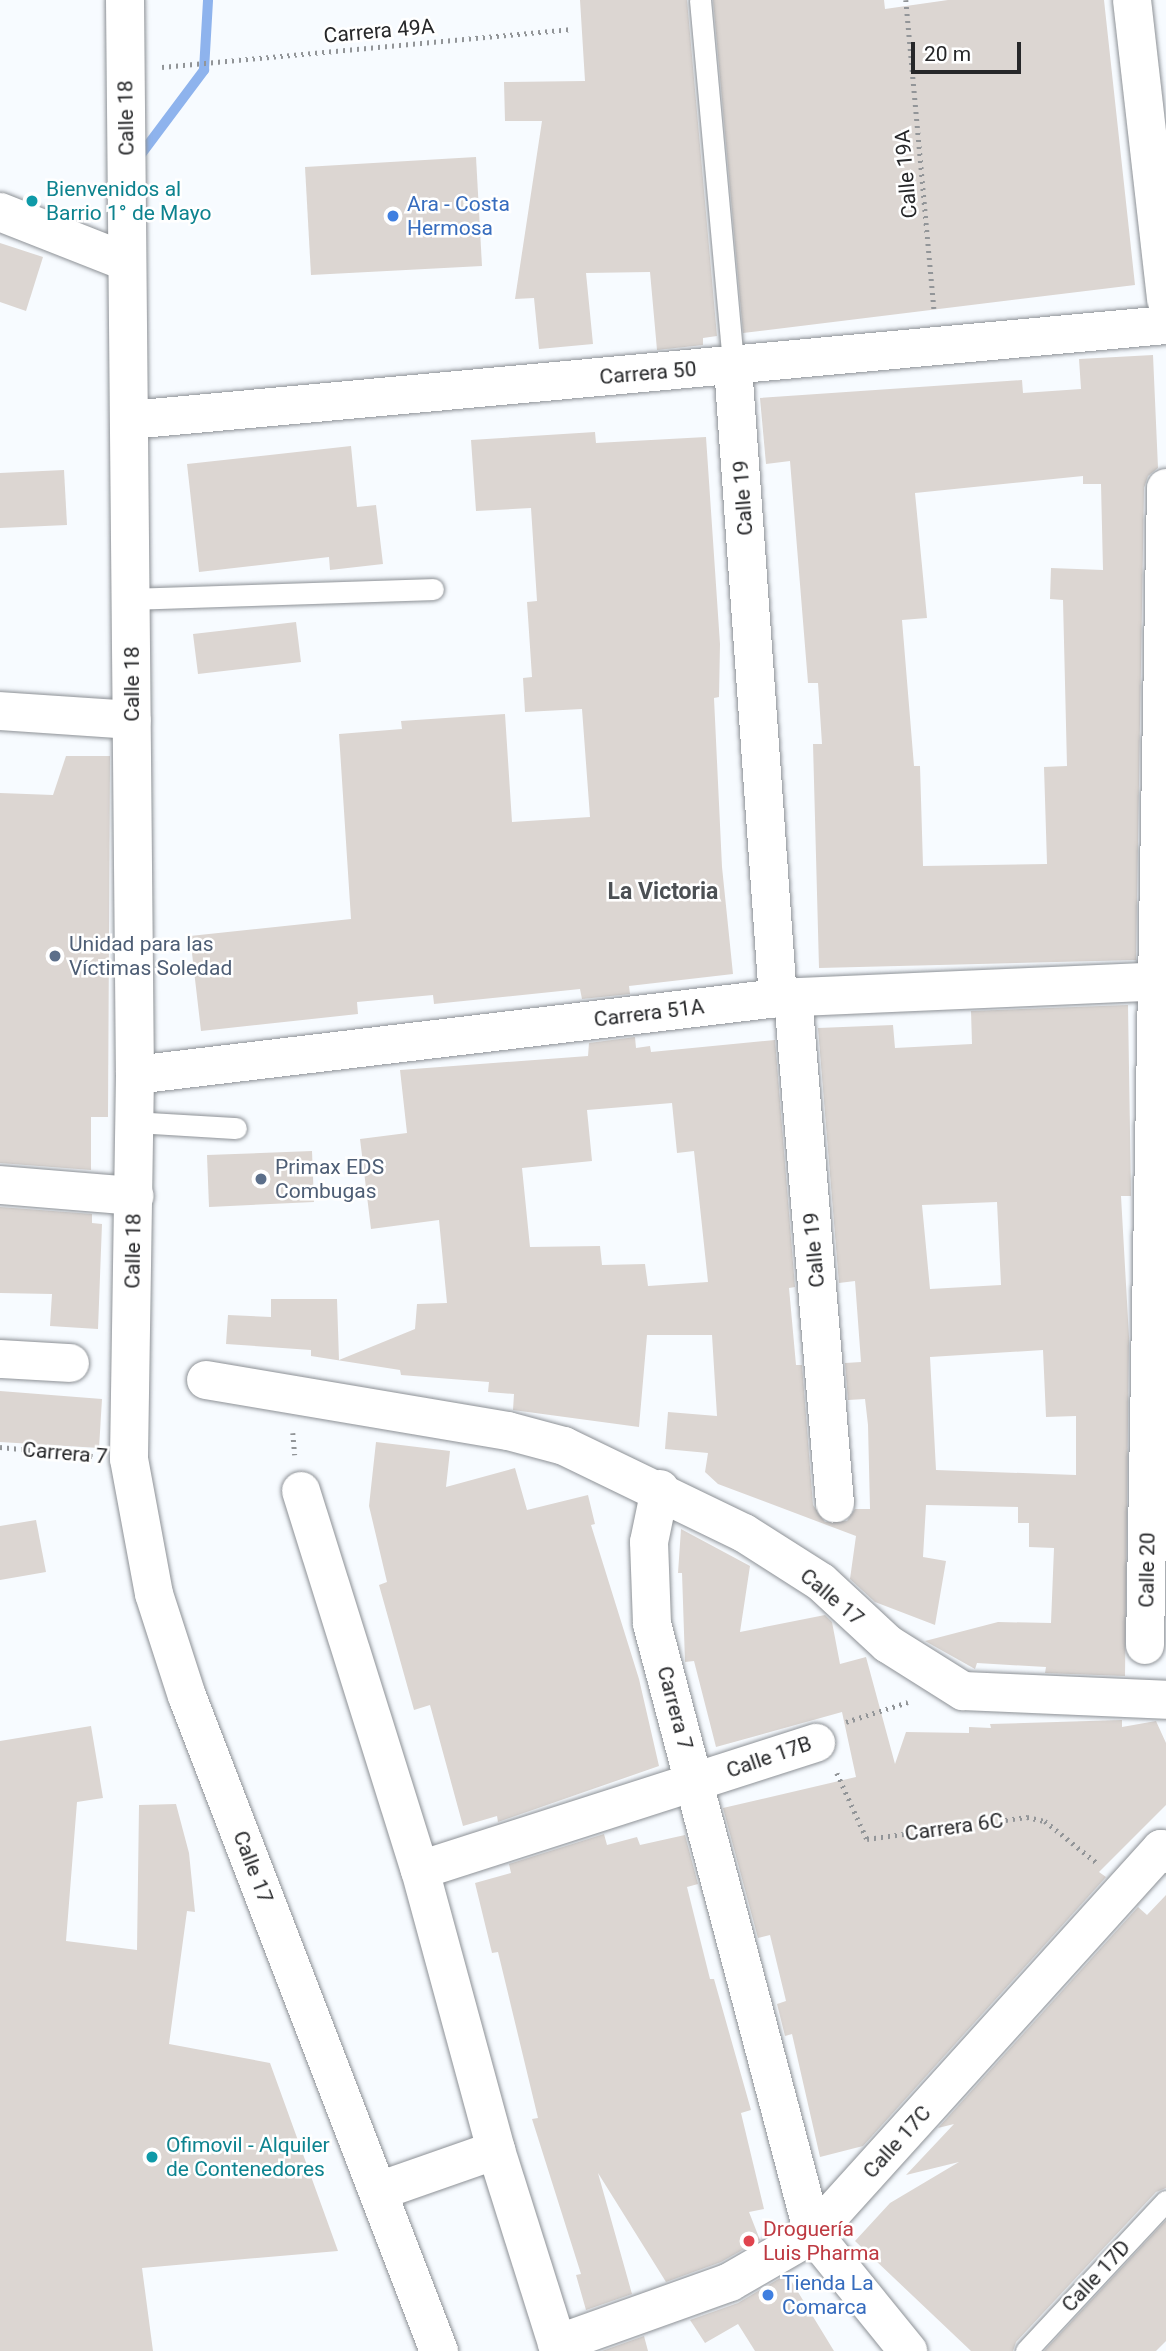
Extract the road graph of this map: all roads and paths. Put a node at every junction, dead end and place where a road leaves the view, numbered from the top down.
1 (125, 0) edge
2 (700, 0) edge
3 (905, 0) edge
4 (1132, 0) edge
5 (572, 29) dead end
6 (189, 65) dead end
7 (0, 212) edge
8 (127, 262) junction
9 (1166, 300) edge
10 (1166, 325) edge
11 (937, 346) junction
12 (733, 366) junction
13 (130, 420) junction
14 (1166, 488) edge
15 (433, 589) dead end
16 (131, 599) junction
17 (0, 711) edge
18 (132, 720) junction
19 (1162, 982) edge
20 (786, 997) junction
21 (135, 1075) junction
22 (134, 1122) junction
23 (236, 1128) dead end
24 (0, 1185) edge
25 (135, 1196) junction
26 (132, 1355) joint
27 (0, 1359) edge
28 (70, 1363) dead end
29 (206, 1380) dead end
30 (291, 1393) junction
31 (0, 1447) edge
32 (129, 1459) junction
33 (660, 1489) junction
34 (301, 1491) joint
35 (835, 1503) dead end
36 (1146, 1645) dead end
37 (963, 1690) junction
38 (1166, 1700) edge
39 (816, 1743) junction
40 (695, 1781) junction
41 (1164, 1848) edge
42 (419, 1870) junction
43 (1127, 1888) junction
44 (496, 2150) junction
45 (379, 2191) junction
46 (1166, 2200) edge
47 (813, 2234) junction
48 (439, 2351) edge
49 (908, 2351) edge
50 (1026, 2351) edge

1 - 8 street, Calle 18
2 - 12 lane, Calle 19
3 - 11 path, Calle 19A
4 - 9 street
5 - 6 path, Carrera 49A
7 - 8 street
8 - 13 street, Calle 18
10 - 11 street, Carrera 50
11 - 12 street, Carrera 50
12 - 13 street, Carrera 50
12 - 20 street, Calle 19
13 - 16 street, Calle 18
14 - 19 street, Calle 20
15 - 16 lane
16 - 18 street, Calle 18
17 - 18 street
18 - 21 street, Calle 18
19 - 20 street, Carrera 51A
19 - 36 street, Calle 20
20 - 21 street, Carrera 51A
20 - 35 street, Calle 19
21 - 22 street, Calle 18
22 - 23 lane
22 - 25 street, Calle 18
24 - 25 street
25 - 26 street, Calle 18
26 - 32 street, Calle 17
27 - 28 street
29 - 30 street
30 - 33 street
30 - 34 path
31 - 32 path, Carrera 7
32 - 45 street, Calle 17
33 - 37 street, Calle 17
33 - 40 street, Carrera 7
34 - 42 street
37 - 38 street
37 - 39 path, Calle 17B
39 - 40 street, Calle 17B
39 - 43 path, Carrera 6C
40 - 42 street, Calle 17B
40 - 47 street, Carrera 7
41 - 43 street, Calle 17C
42 - 44 street
43 - 47 street, Calle 17C
44 - 45 street
44 - 47 street, Calle 17C
45 - 48 street, Calle 17
46 - 50 lane, Calle 17D
47 - 49 street, Carrera 7

